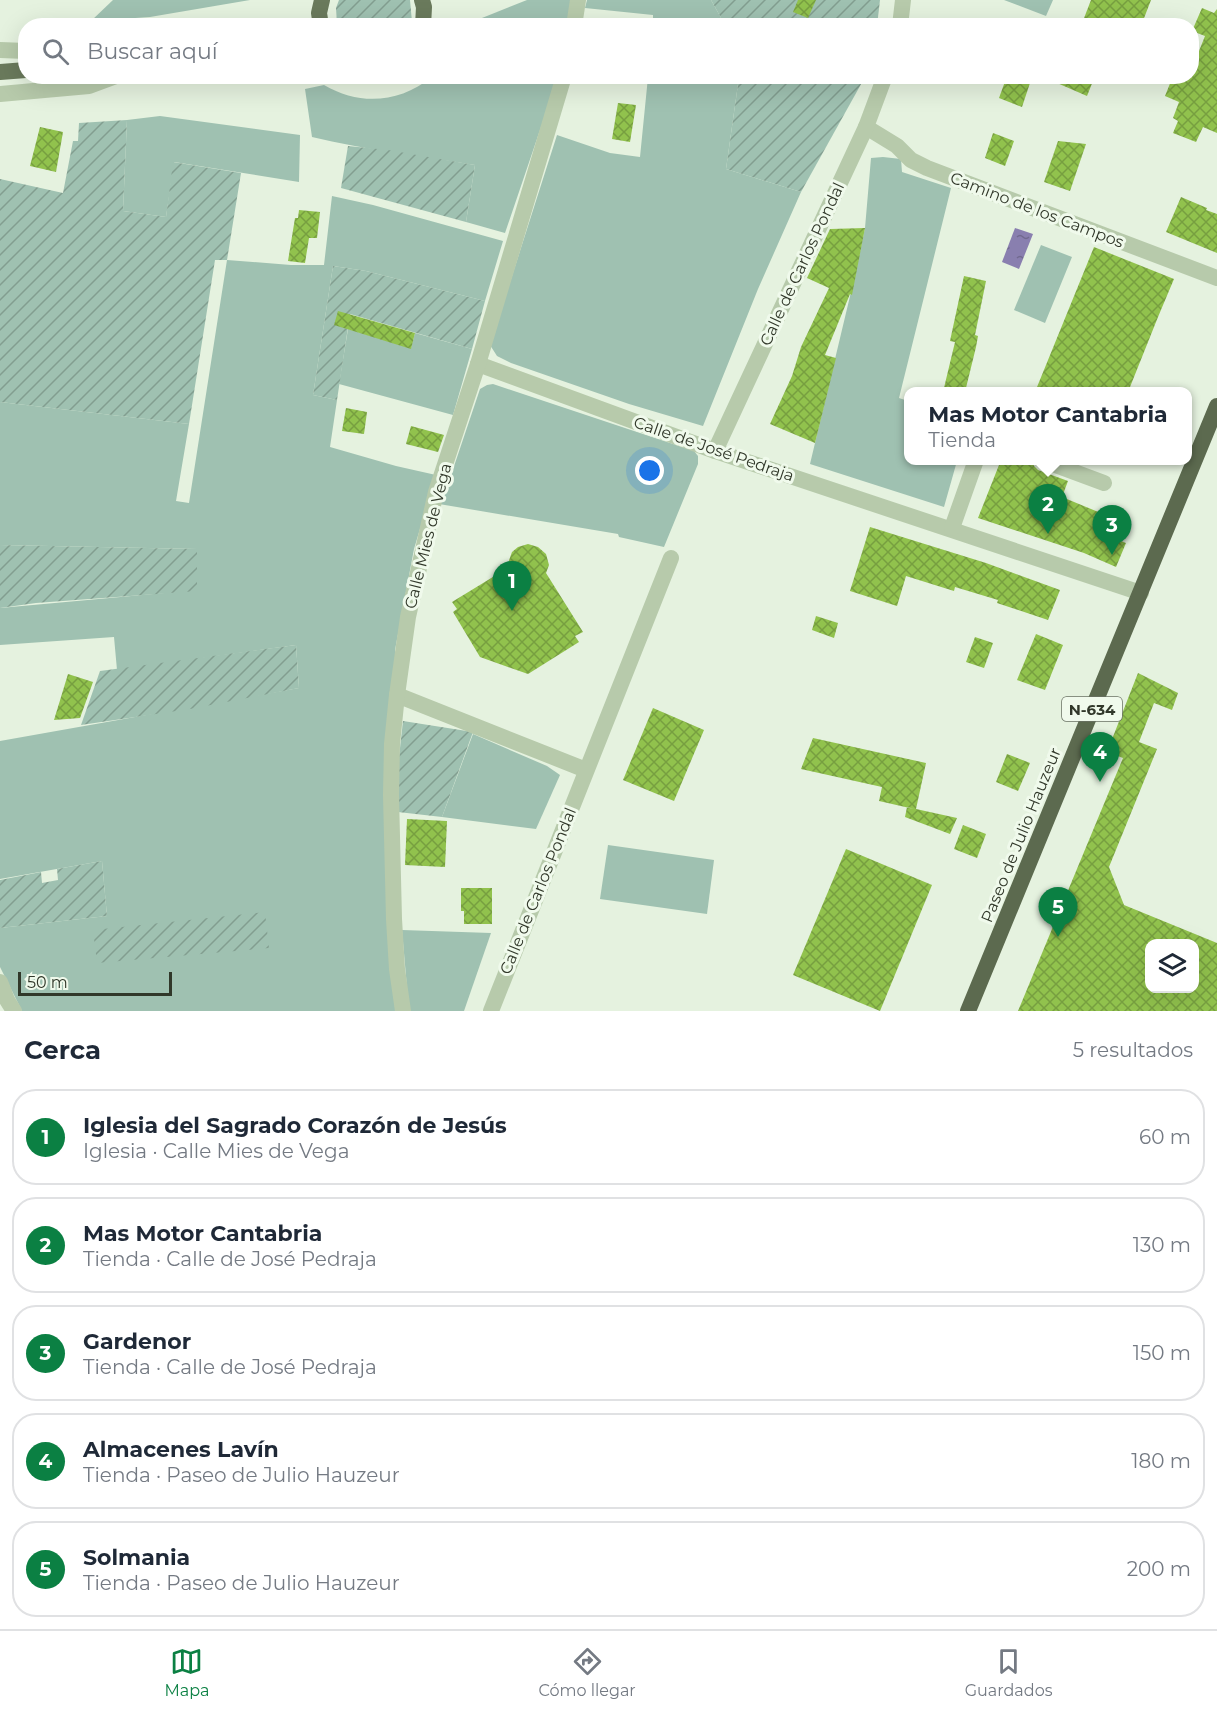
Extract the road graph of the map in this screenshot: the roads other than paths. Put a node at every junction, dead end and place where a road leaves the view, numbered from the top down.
1 (322, 0) edge
2 (578, 0) edge
3 (903, 0) edge
4 (427, 2) edge
5 (320, 18) edge
6 (424, 18) edge
7 (575, 18) edge
8 (901, 18) edge
9 (0, 50) edge
10 (18, 51) edge
11 (18, 71) edge
12 (0, 72) edge
13 (94, 84) edge
14 (562, 84) edge
15 (882, 84) edge
16 (0, 94) edge
17 (866, 127) junction
18 (1217, 279) edge
19 (478, 364) junction
20 (1217, 406) edge
21 (715, 451) junction
22 (974, 465) edge
23 (1055, 465) edge
24 (1104, 483) dead end
25 (951, 528) junction
26 (671, 558) dead end
27 (1141, 593) junction
28 (397, 695) junction
29 (586, 770) junction
30 (0, 982) edge
31 (14, 1011) edge
32 (403, 1011) edge
33 (491, 1011) edge
34 (968, 1011) edge

1 - 5 main road
2 - 7 street
3 - 8 street
4 - 6 main road
9 - 10 street
11 - 12 main road
13 - 16 street
14 - 19 street, Calle Mies de Vega
15 - 17 street, Calle de Carlos Pondal
17 - 18 street, Camino de los Campos
17 - 21 street, Calle de Carlos Pondal
19 - 21 street, Calle de José Pedraja
19 - 28 street, Calle Mies de Vega
20 - 27 highway, Paseo de Julio Hauzeur / N-634
21 - 25 street, Calle de José Pedraja
22 - 25 street
23 - 24 street
25 - 27 street, Calle de José Pedraja
26 - 29 street, Calle de Carlos Pondal
27 - 34 highway, Paseo de Julio Hauzeur / N-634
28 - 29 street
28 - 32 street, Calle Mies de Vega
29 - 33 street, Calle de Carlos Pondal
30 - 31 street

